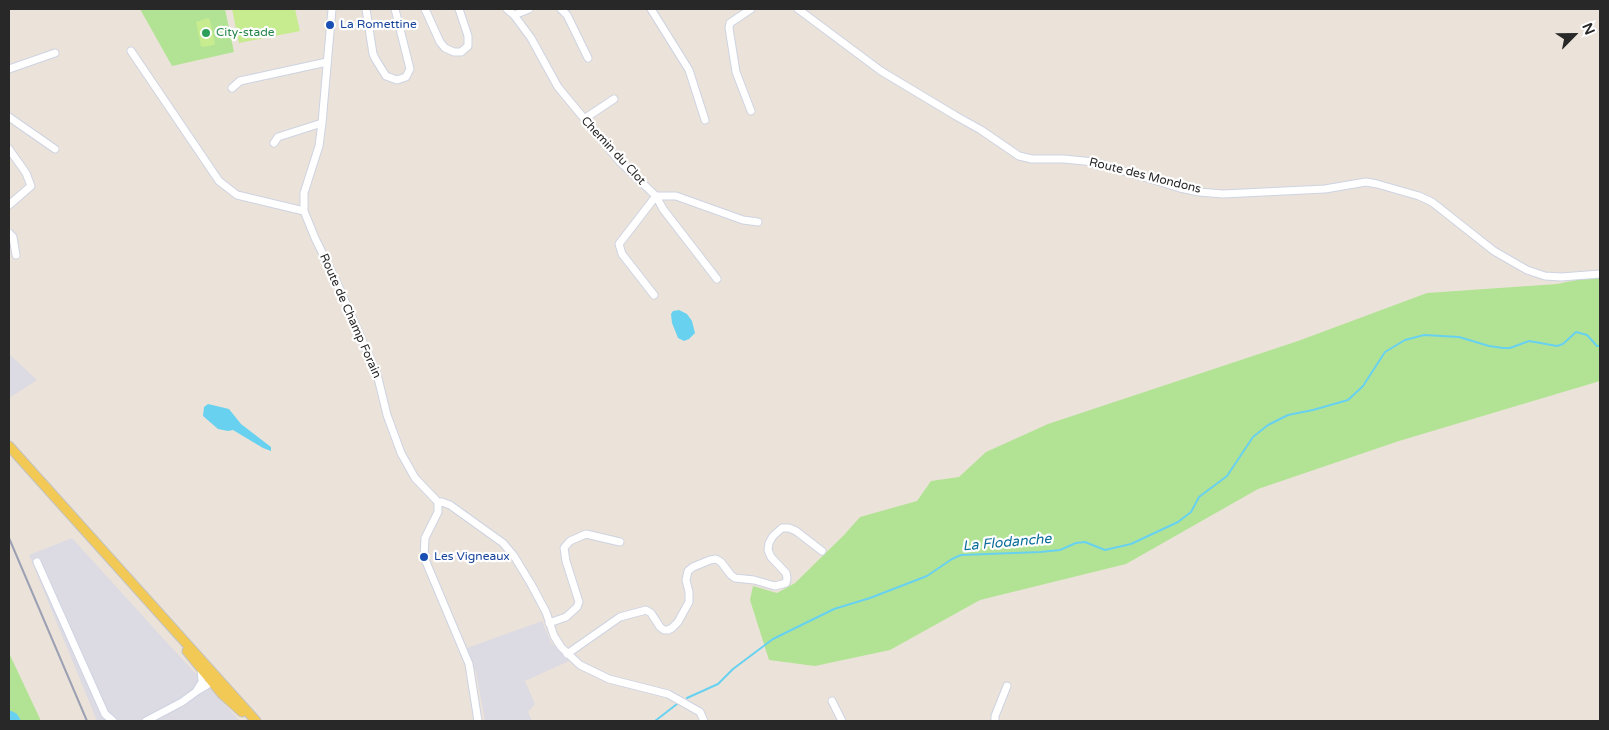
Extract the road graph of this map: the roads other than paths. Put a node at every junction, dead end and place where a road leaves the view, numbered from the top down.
1 (332, 9) edge
2 (366, 9) edge
3 (395, 9) edge
4 (425, 9) edge
5 (459, 9) edge
6 (508, 9) edge
7 (528, 9) edge
8 (561, 9) edge
9 (651, 9) edge
10 (751, 9) edge
11 (798, 9) edge
12 (514, 15) junction
13 (131, 51) dead end
14 (55, 53) dead end
15 (588, 58) dead end
16 (327, 62) junction
17 (9, 69) edge
18 (232, 88) dead end
19 (614, 99) dead end
20 (751, 111) dead end
21 (9, 117) edge
22 (584, 119) junction
23 (705, 120) dead end
24 (322, 123) junction
25 (274, 142) dead end
26 (9, 149) edge
27 (55, 150) dead end
28 (656, 196) junction
29 (9, 205) edge
30 (304, 210) junction
31 (758, 222) dead end
32 (9, 232) edge
33 (16, 255) dead end
34 (1600, 274) edge
35 (717, 279) dead end
36 (654, 295) dead end
37 (9, 446) edge
38 (438, 502) junction
39 (620, 542) dead end
40 (822, 551) dead end
41 (37, 562) dead end
42 (549, 623) junction
43 (567, 654) junction
44 (204, 667) junction
45 (209, 679) junction
46 (1007, 686) dead end
47 (236, 698) junction
48 (832, 701) dead end
49 (113, 721) edge
50 (146, 721) edge
51 (254, 721) edge
52 (478, 721) edge
53 (704, 721) edge
54 (842, 721) edge
55 (995, 721) edge

1 - 16 street, Route de Champ Forain
2 - 3 street
4 - 5 street
6 - 12 street, Chemin du Clot
7 - 12 street
8 - 15 street
9 - 23 street
10 - 20 street
11 - 34 street, Route des Mondons
12 - 22 street, Chemin du Clot
13 - 30 street
14 - 17 street
16 - 18 street
16 - 24 street, Route de Champ Forain
19 - 22 street
21 - 27 street
22 - 28 street, Chemin du Clot
24 - 25 street
24 - 30 street, Route de Champ Forain
26 - 29 street
28 - 31 street, Chemin du Clot
28 - 35 street
28 - 36 street
30 - 38 street, Route de Champ Forain
32 - 33 street
37 - 44 main road
38 - 42 street
38 - 52 street
39 - 42 street
40 - 43 street
41 - 49 street
42 - 43 street
43 - 53 street
44 - 45 main road
44 - 47 main road
45 - 47 street
45 - 50 street
45 - 51 main road
46 - 55 street
47 - 51 main road
48 - 54 street

